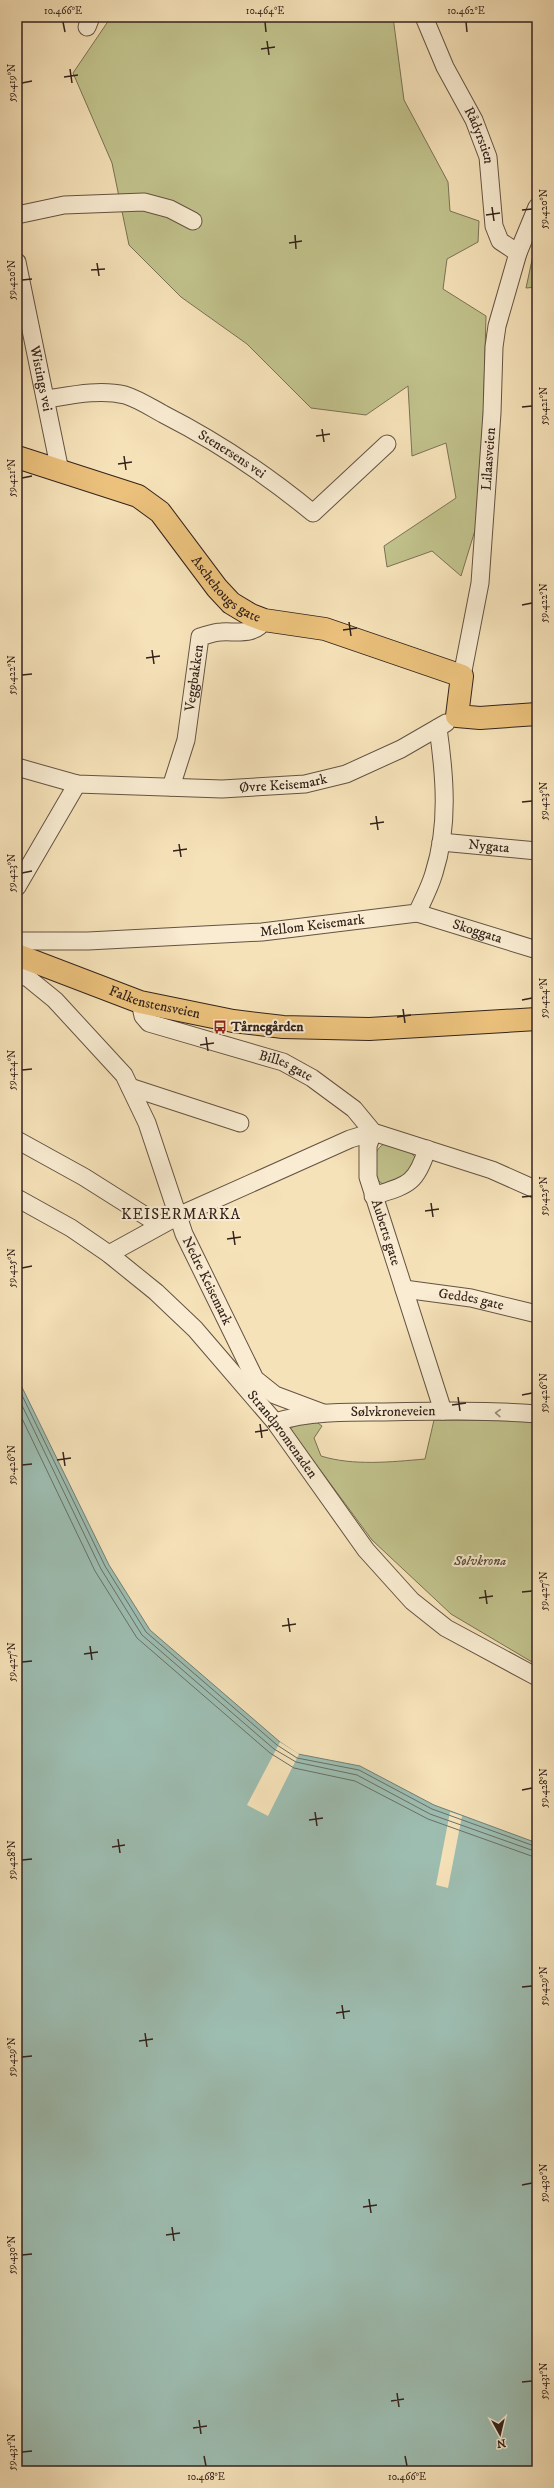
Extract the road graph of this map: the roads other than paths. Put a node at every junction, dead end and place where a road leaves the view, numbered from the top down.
1 (424, 17) edge
2 (537, 207) edge
3 (17, 215) edge
4 (193, 221) dead end
5 (518, 253) junction
6 (17, 262) edge
7 (47, 399) junction
8 (386, 444) dead end
9 (17, 457) edge
10 (60, 470) junction
11 (264, 620) junction
12 (462, 676) junction
13 (537, 714) edge
14 (457, 716) junction
15 (438, 728) junction
16 (17, 767) edge
17 (77, 784) junction
18 (171, 788) junction
19 (441, 842) junction
20 (537, 851) edge
21 (17, 887) edge
22 (417, 913) junction
23 (17, 941) edge
24 (537, 950) edge
25 (17, 955) edge
26 (17, 974) edge
27 (140, 1002) junction
28 (537, 1020) edge
29 (130, 1087) junction
30 (240, 1123) dead end
31 (373, 1132) junction
32 (17, 1140) edge
33 (427, 1149) junction
34 (537, 1190) edge
35 (373, 1196) junction
36 (17, 1198) edge
37 (178, 1216) junction
38 (160, 1225) junction
39 (109, 1254) junction
40 (404, 1289) junction
41 (537, 1314) edge
42 (443, 1411) junction
43 (323, 1413) junction
44 (537, 1414) edge
45 (275, 1422) junction
46 (537, 1678) edge

1 - 5 street, Rådyrstien
2 - 5 street, Lilaasveien
3 - 4 street
5 - 12 street, Lilaasveien
6 - 7 street, Wistings vei
7 - 8 street, Stenersens vei
7 - 10 street, Wistings vei
9 - 10 main road, Aschehougs gate
10 - 11 main road, Aschehougs gate
11 - 12 main road, Aschehougs gate
11 - 18 street, Veggbakken
12 - 14 main road, Lilaasveien
13 - 14 main road
14 - 15 street, Øvre Keisemark
15 - 18 street, Øvre Keisemark
15 - 19 street
16 - 17 street, Øvre Keisemark
17 - 18 street, Øvre Keisemark
17 - 21 street
19 - 20 street, Nygata
19 - 22 street
22 - 23 street, Mellom Keisemark
22 - 24 street, Skoggata
25 - 27 main road, Falkenstensveien
26 - 29 street, Nedre Keisemark
27 - 28 main road, Falkenstensveien
27 - 31 street, Billes gate
29 - 30 street
29 - 37 street, Nedre Keisemark
31 - 33 street
31 - 35 street, Auberts gate
31 - 37 street
32 - 38 street
33 - 34 street
33 - 35 street
35 - 40 street, Auberts gate
36 - 39 street, Strandpromenaden
37 - 38 street
37 - 43 street, Nedre Keisemark
38 - 39 street
39 - 45 street, Strandpromenaden
40 - 41 street, Geddes gate
40 - 42 street, Auberts gate
42 - 43 street, Sølvkroneveien
44 -> 42 street, Sølvkroneveien
43 - 45 street, Sølvkroneveien
45 - 46 street, Strandpromenaden

